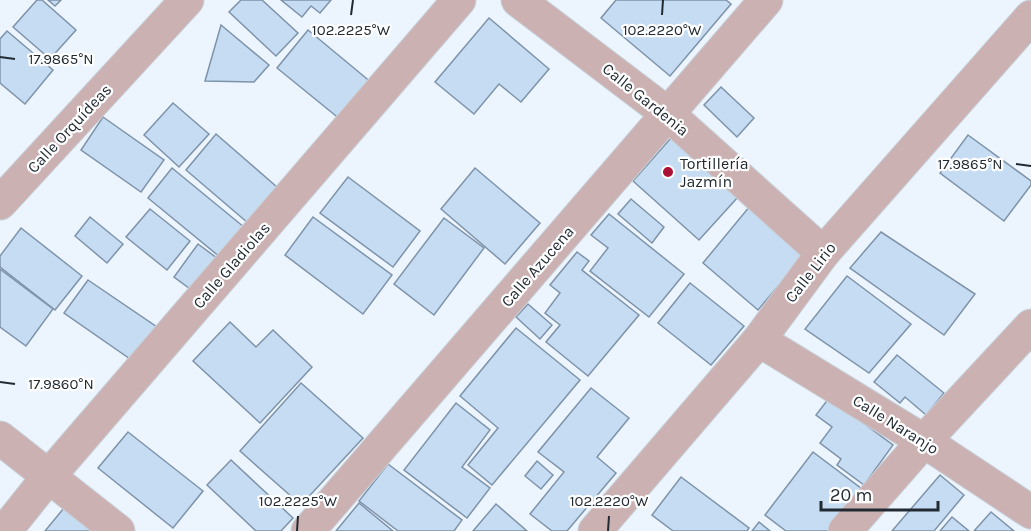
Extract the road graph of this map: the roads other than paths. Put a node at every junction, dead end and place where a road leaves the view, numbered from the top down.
1 (187, 0) edge
2 (459, 0) edge
3 (518, 0) edge
4 (766, 0) edge
5 (1031, 17) edge
6 (668, 114) junction
7 (0, 203) edge
8 (823, 253) junction
9 (1031, 326) edge
10 (759, 340) junction
11 (0, 438) edge
12 (924, 441) junction
13 (50, 476) junction
14 (1031, 512) edge
15 (5, 531) edge
16 (118, 531) edge
17 (308, 531) edge
18 (595, 531) edge
19 (845, 531) edge

1 - 7 street, Calle Orquídeas
2 - 13 street, Calle Gladiolas
3 - 6 street, Calle Gardenia
4 - 6 street, Calle Azucena
5 - 8 street, Calle Lirio
6 - 8 street, Calle Gardenia
6 - 17 street, Calle Azucena
8 - 10 street, Calle Lirio
9 - 12 street
10 - 12 street, Calle Naranjo
10 - 18 street, Calle Lirio
11 - 13 street
12 - 14 street, Calle Naranjo
12 - 19 street
13 - 15 street, Calle Gladiolas
13 - 16 street

